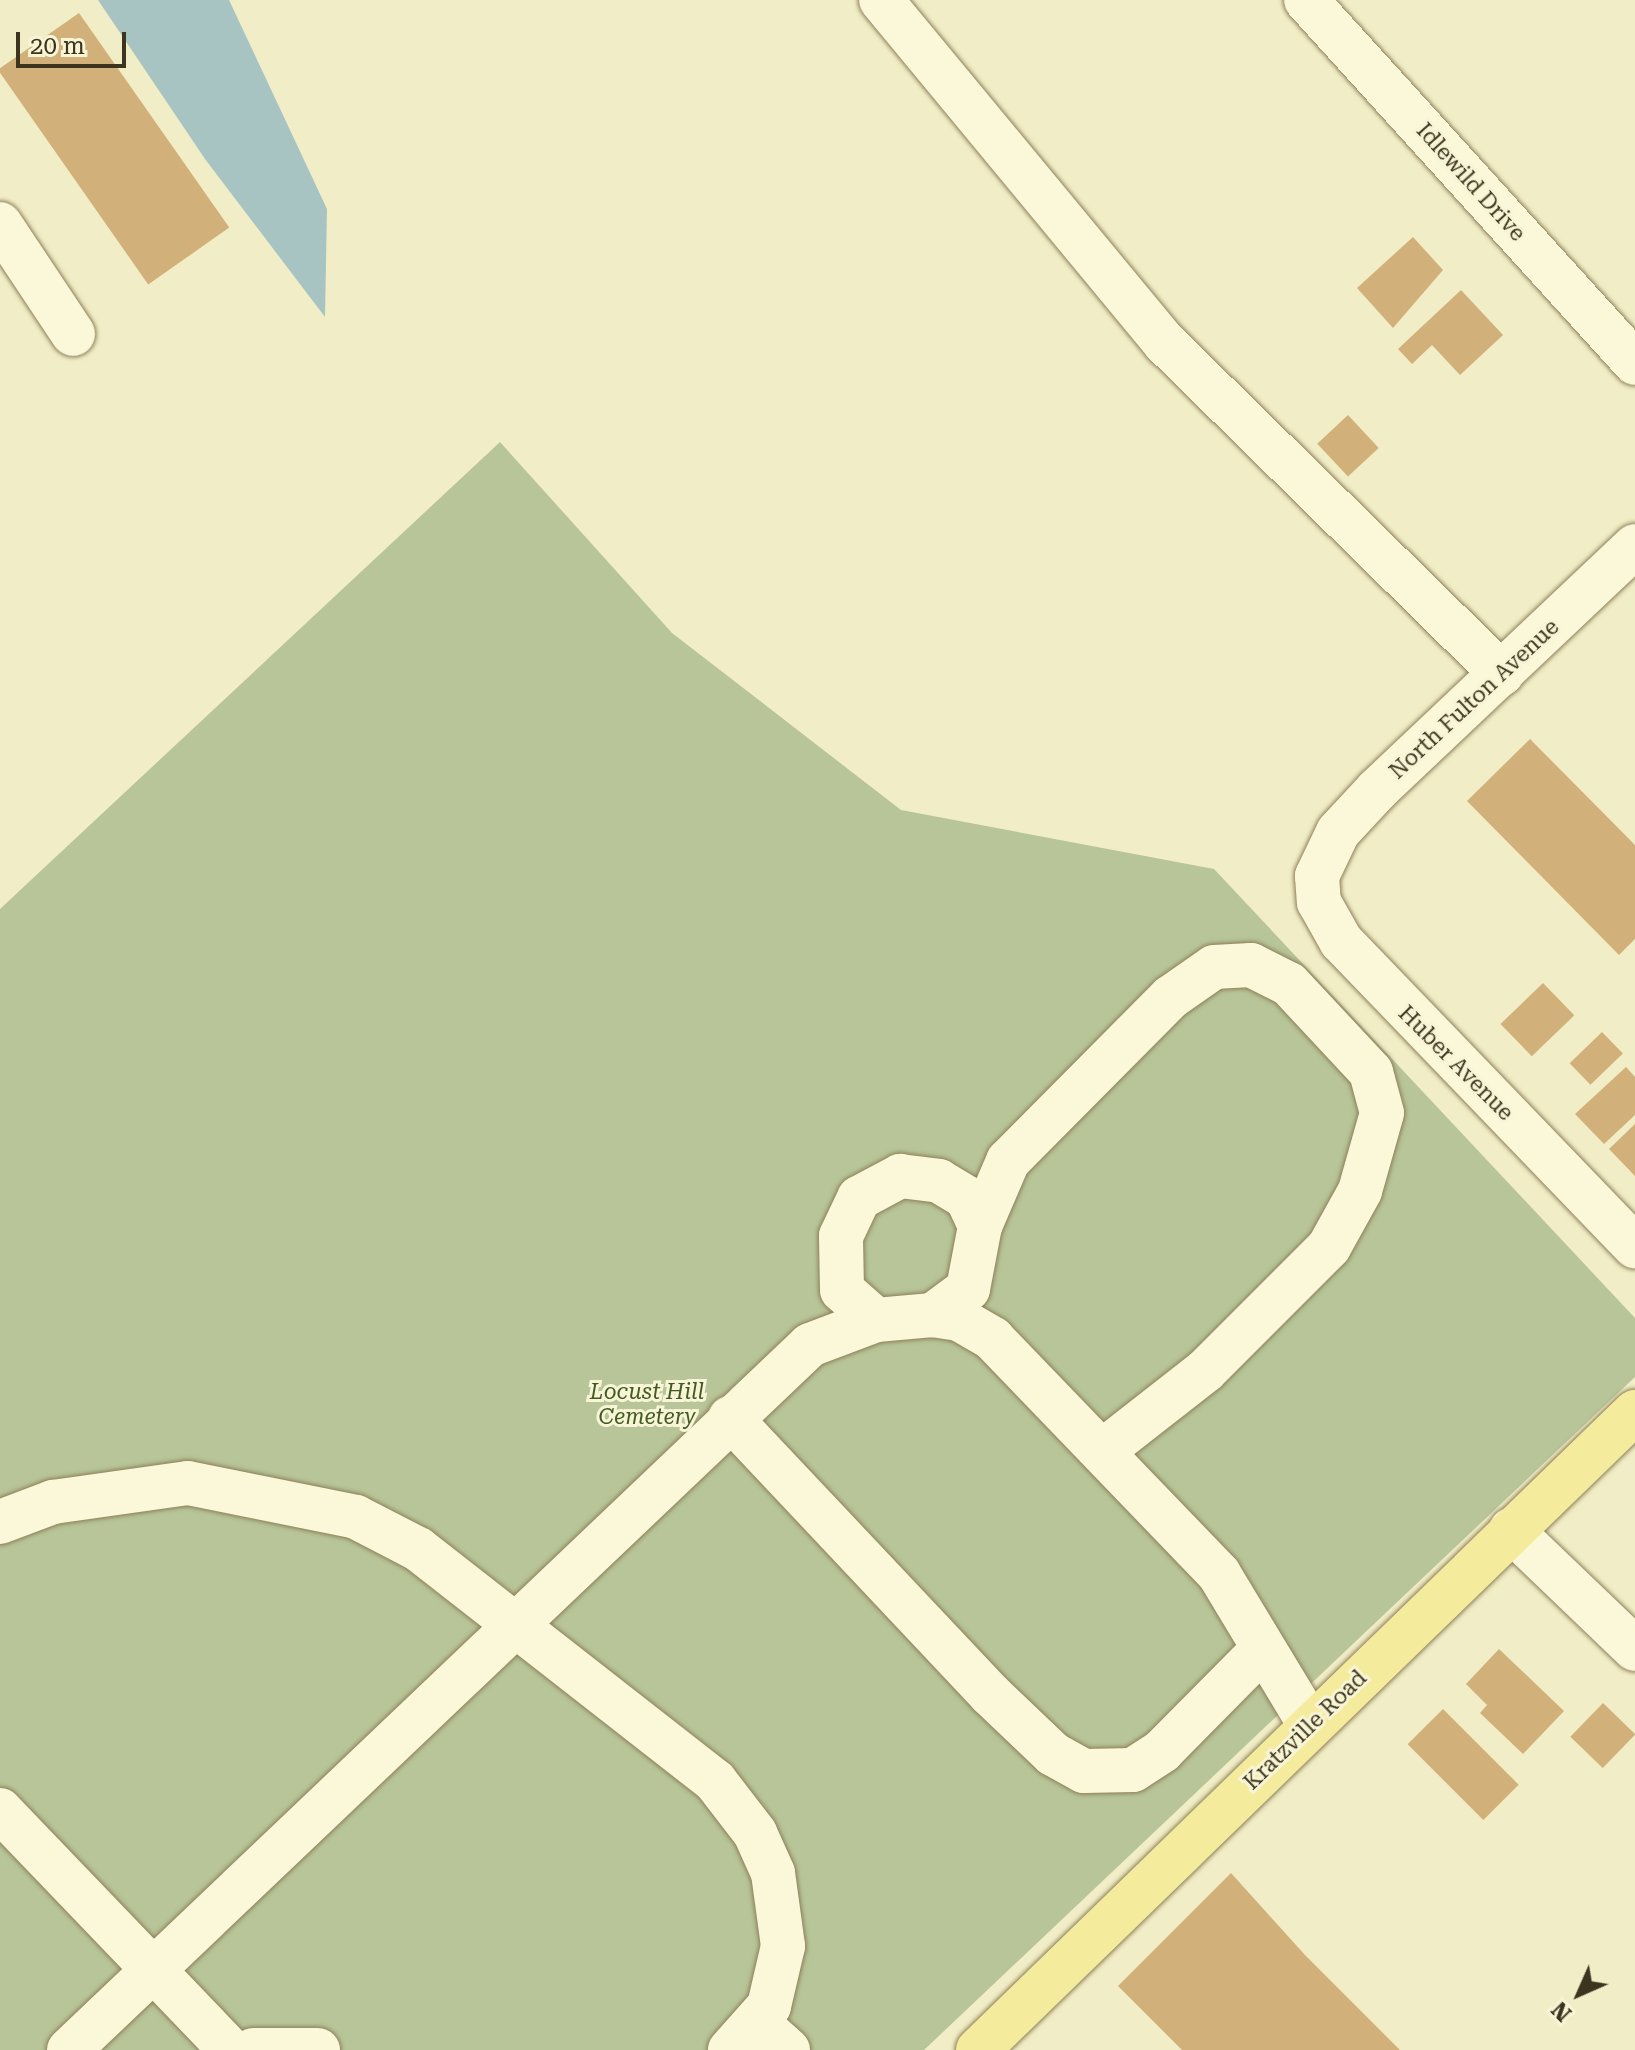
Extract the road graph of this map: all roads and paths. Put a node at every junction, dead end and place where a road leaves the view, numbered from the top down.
1 (881, 0) edge
2 (1306, 0) edge
3 (0, 224) edge
4 (73, 334) dead end
5 (1635, 363) edge
6 (1635, 546) edge
7 (1502, 674) junction
8 (1322, 860) joint
9 (1008, 1161) junction
10 (939, 1181) junction
11 (980, 1226) junction
12 (1635, 1246) edge
13 (968, 1289) junction
14 (842, 1290) junction
15 (933, 1315) junction
16 (876, 1320) junction
17 (993, 1339) junction
18 (810, 1345) junction
19 (1635, 1412) edge
20 (730, 1418) junction
21 (1105, 1449) junction
22 (0, 1522) edge
23 (1511, 1530) junction
24 (517, 1622) junction
25 (1263, 1649) junction
26 (1635, 1649) edge
27 (1310, 1725) junction
28 (0, 1810) edge
29 (153, 1969) junction
30 (759, 2041) edge
31 (69, 2050) edge
32 (230, 2050) edge
33 (253, 2050) edge
34 (318, 2050) edge
35 (978, 2050) edge

1 - 7 street
2 - 5 street, Idlewild Drive
3 - 4 street
6 - 7 street, North Fulton Avenue
7 - 8 street, North Fulton Avenue
8 - 12 street, Huber Avenue
9 - 10 street
9 - 11 street
9 - 21 street
10 - 11 street
10 - 14 street
11 - 13 street
13 - 15 street
13 - 17 street
14 - 16 street
14 - 18 street
15 - 16 street
15 - 17 street
16 - 18 street
17 - 21 street
18 - 20 street
19 - 23 main road, Kratzville Road
20 - 24 street
20 - 25 street
21 - 25 street
22 - 24 street
23 - 26 street
23 - 27 main road, Kratzville Road
24 - 29 street
24 - 30 street
25 - 27 street
27 - 35 main road, Kratzville Road
28 - 29 street
29 - 31 street
29 - 32 street
33 - 34 street

